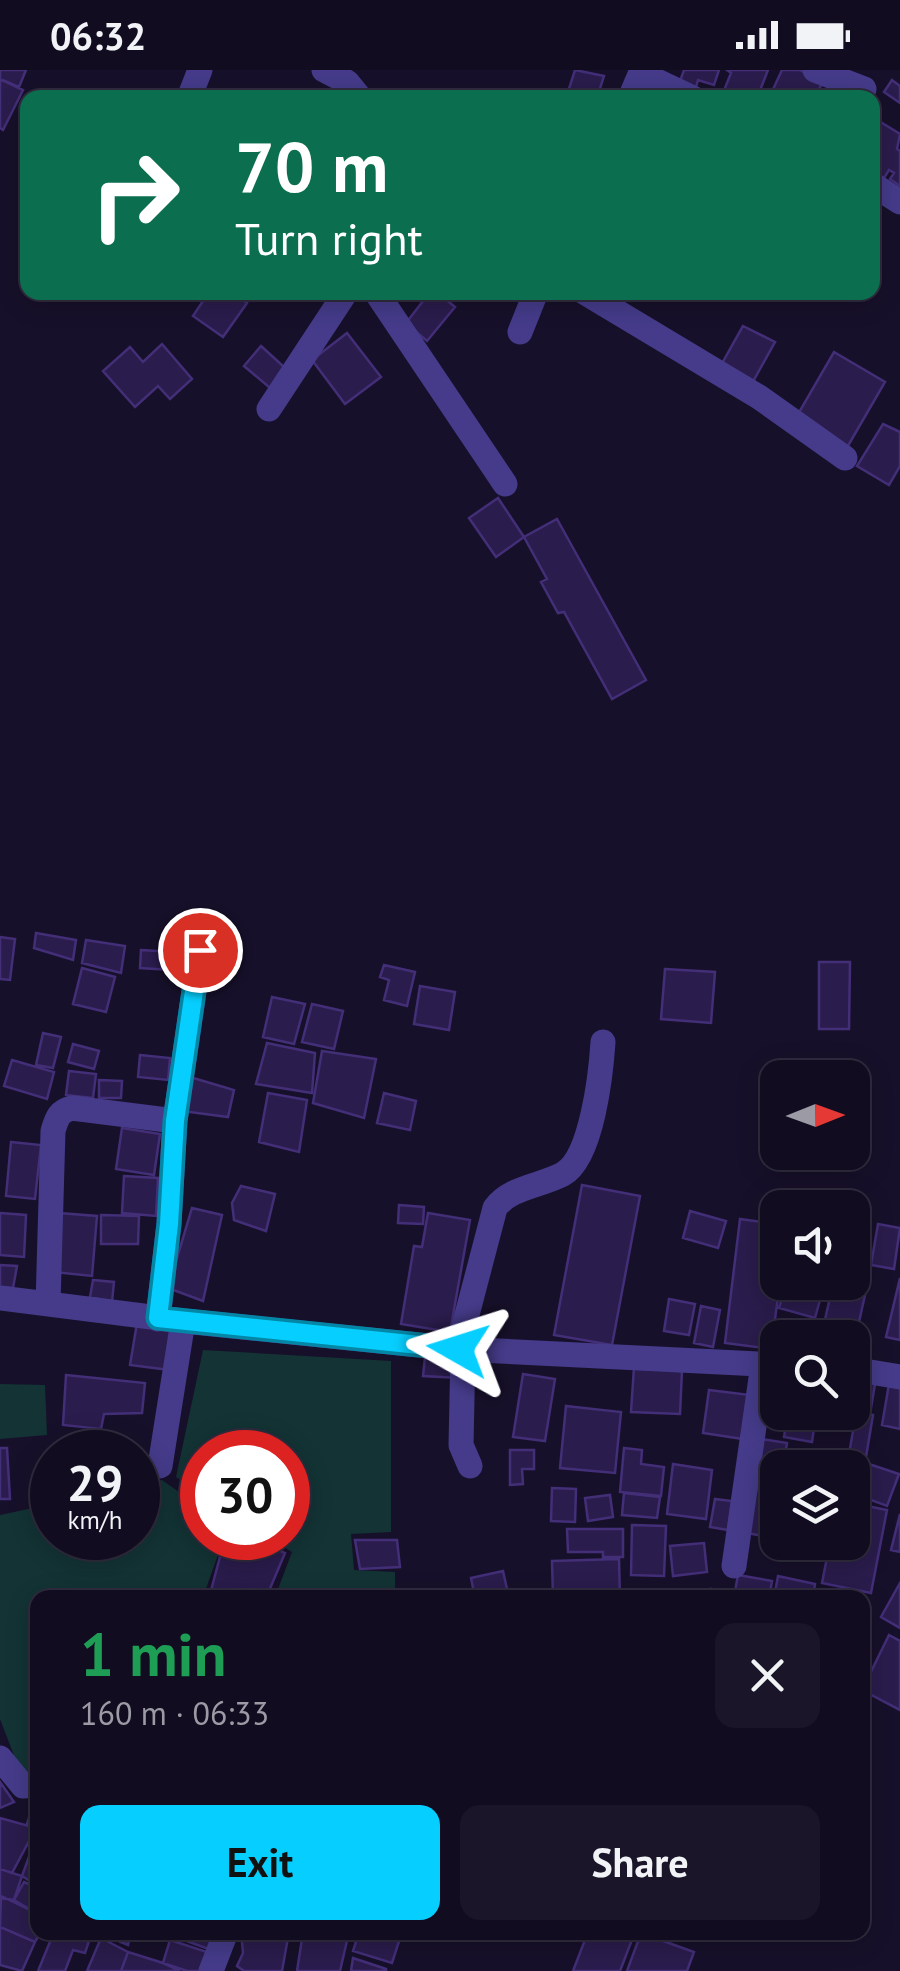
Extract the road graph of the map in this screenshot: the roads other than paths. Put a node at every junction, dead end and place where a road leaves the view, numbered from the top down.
1 (324, 70) edge
2 (815, 70) edge
3 (642, 72) edge
4 (866, 86) edge
5 (354, 90) edge
6 (677, 90) edge
7 (341, 300) edge
8 (381, 300) edge
9 (533, 300) edge
10 (597, 300) edge
11 (520, 332) dead end
12 (270, 410) dead end
13 (845, 458) dead end
14 (505, 484) dead end
15 (200, 950) dead end
16 (603, 1042) dead end
17 (175, 1121) junction
18 (0, 1298) edge
19 (48, 1304) junction
20 (170, 1320) junction
21 (461, 1350) junction
22 (760, 1365) edge
23 (870, 1372) edge
24 (900, 1376) edge
25 (760, 1421) edge
26 (160, 1466) dead end
27 (470, 1466) dead end
28 (734, 1566) dead end
29 (0, 1758) edge
30 (30, 1786) edge
31 (223, 1940) edge
32 (211, 1971) edge

1 - 5 street
2 - 4 street
3 - 6 street
7 - 12 street
8 - 14 street
9 - 11 street
10 - 13 street
15 - 17 street
16 - 21 street
17 - 19 street
17 - 20 street
18 - 19 street
19 - 20 street
20 - 21 street
20 - 26 street
21 - 22 street
21 - 27 street
23 - 24 street
25 - 28 street
29 - 30 street
31 - 32 street

